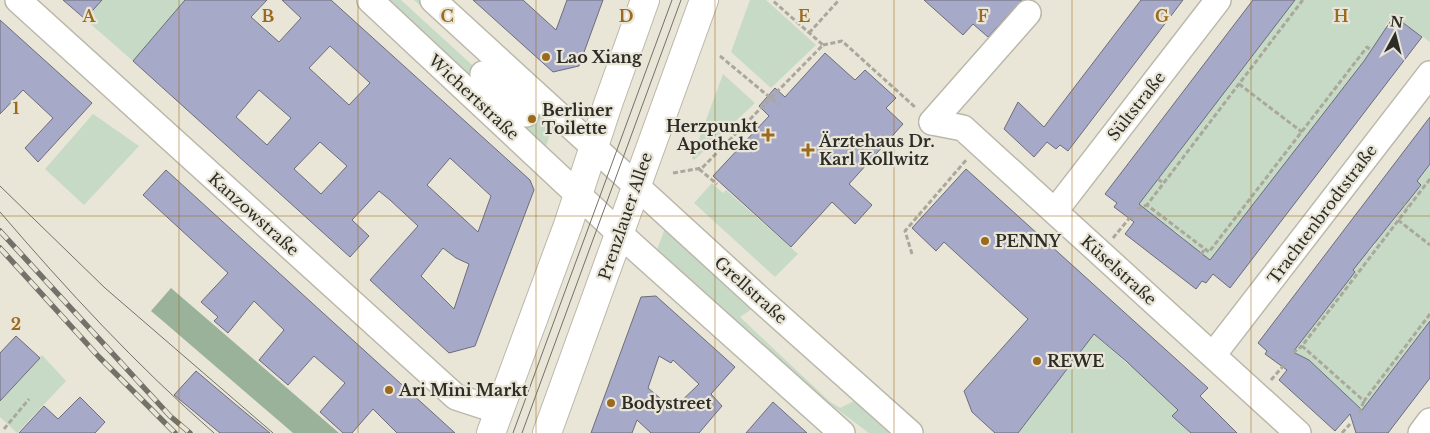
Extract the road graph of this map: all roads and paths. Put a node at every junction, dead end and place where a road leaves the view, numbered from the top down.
1 (18, 0) edge
2 (370, 0) edge
3 (433, 0) edge
4 (645, 0) edge
5 (704, 0) edge
6 (772, 0) edge
7 (839, 0) edge
8 (1218, 0) edge
9 (1300, 0) edge
10 (1028, 13) dead end
11 (809, 33) junction
12 (823, 45) junction
13 (1371, 50) dead end
14 (720, 56) dead end
15 (482, 74) dead end
16 (1430, 74) edge
17 (1239, 84) junction
18 (1228, 88) dead end
19 (1233, 92) junction
20 (772, 98) junction
21 (779, 105) dead end
22 (526, 114) dead end
23 (932, 122) junction
24 (1302, 132) junction
25 (594, 145) junction
26 (1285, 154) junction
27 (1289, 158) dead end
28 (967, 159) dead end
29 (698, 168) junction
30 (673, 173) dead end
31 (1158, 179) dead end
32 (1430, 179) edge
33 (1163, 183) junction
34 (717, 184) dead end
35 (637, 185) junction
36 (578, 195) junction
37 (1401, 202) dead end
38 (1147, 205) junction
39 (1408, 207) junction
40 (1137, 209) dead end
41 (1055, 211) junction
42 (1240, 213) junction
43 (1132, 215) dead end
44 (1244, 216) dead end
45 (1398, 220) junction
46 (620, 233) junction
47 (1110, 242) dead end
48 (1430, 245) edge
49 (1205, 249) junction
50 (912, 254) dead end
51 (1201, 254) dead end
52 (1430, 314) edge
53 (1302, 346) junction
54 (1293, 353) dead end
55 (1213, 355) junction
56 (1285, 364) dead end
57 (1267, 385) dead end
58 (29, 399) dead end
59 (1364, 401) junction
60 (1359, 413) dead end
61 (1430, 421) edge
62 (495, 422) edge
63 (1350, 424) dead end
64 (4, 429) dead end
65 (547, 433) edge
66 (842, 433) edge
67 (910, 433) edge
68 (1298, 433) edge
69 (1342, 433) edge
70 (1421, 433) edge

1 - 62 street, Kanzowstraße
2 - 36 street, Wichertstraße
3 - 25 street
4 - 25 main road
5 - 35 main road, Prenzlauer Allee
6 - 11 path
7 - 11 path
8 - 41 street, Sültstraße
9 - 17 path
10 - 23 street
11 - 12 path
12 - 20 path
12 - 23 path
13 - 24 path
14 - 20 path
15 - 22 street
16 - 55 street, Trachtenbrodtstraße
17 - 19 path
17 - 24 path
18 - 19 path
19 - 33 path
20 - 21 path
20 - 29 path
23 - 41 street, Küselstraße
24 - 26 path
25 - 35 street, Grellstraße
25 - 36 main road
26 - 27 path
26 - 42 path
28 - 50 path
29 - 30 path
29 - 34 path
31 - 33 path
32 - 39 path
33 - 38 path
35 - 46 main road, Prenzlauer Allee
35 - 67 street, Grellstraße
36 - 46 street
36 - 62 main road
37 - 39 path
38 - 40 path
38 - 49 path
39 - 45 path
41 - 55 street, Küselstraße
42 - 44 path
42 - 49 path
43 - 47 path
45 - 48 path
45 - 53 path
46 - 65 main road, Prenzlauer Allee
46 - 66 street
49 - 51 path
52 - 59 path
53 - 54 path
53 - 59 path
55 - 68 street, Küselstraße
56 - 57 path
58 - 64 path
59 - 60 path
61 - 70 street
63 - 69 path

